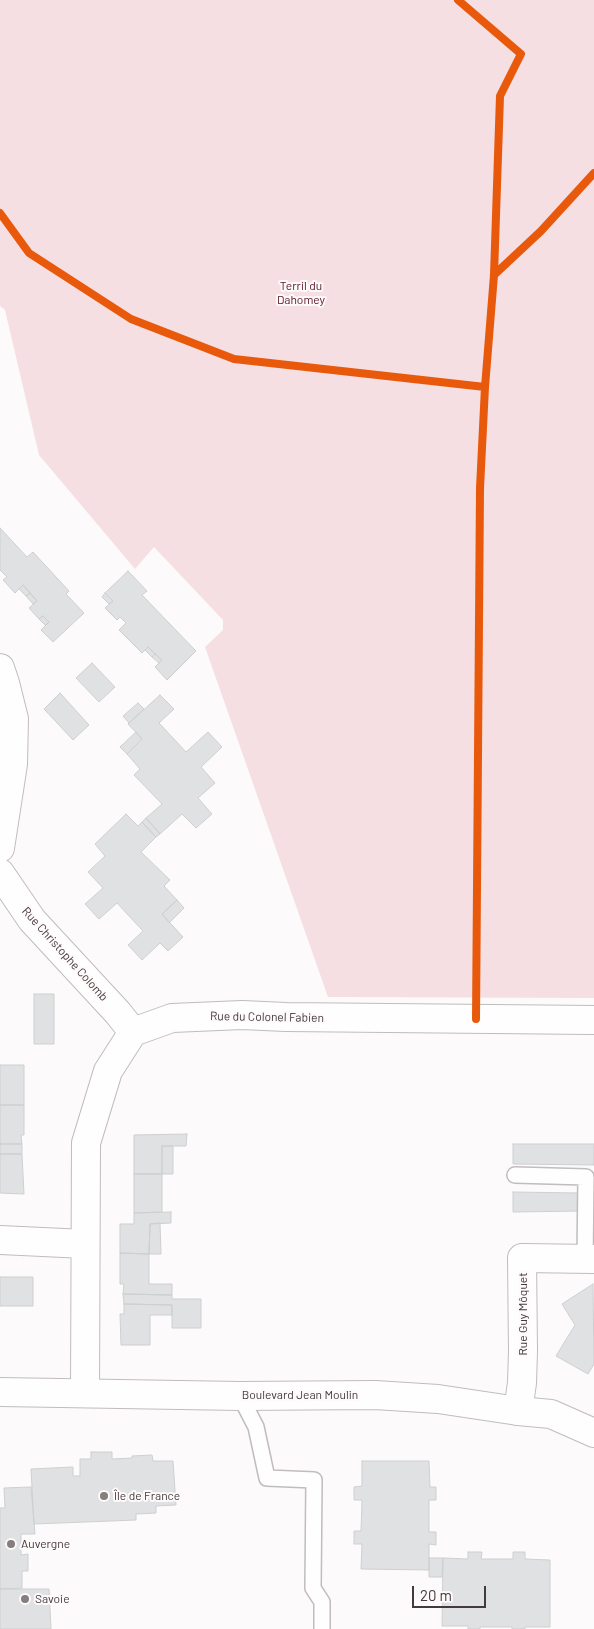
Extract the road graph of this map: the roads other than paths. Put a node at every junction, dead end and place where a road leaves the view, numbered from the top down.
1 (0, 668) edge
2 (0, 848) edge
3 (0, 873) edge
4 (594, 1020) edge
5 (133, 1032) junction
6 (515, 1175) dead end
7 (590, 1177) edge
8 (0, 1240) edge
9 (85, 1244) junction
10 (590, 1259) edge
11 (0, 1392) edge
12 (85, 1392) junction
13 (240, 1396) junction
14 (518, 1411) junction
15 (594, 1433) edge
16 (322, 1629) edge

1 - 2 street
3 - 5 street, Rue Christophe Colomb
4 - 5 street, Rue du Colonel Fabien
5 - 9 street
6 - 7 lane
7 - 10 lane
8 - 9 street
9 - 12 street
10 - 14 street, Rue Guy Môquet
11 - 12 street, Boulevard Jean Moulin
12 - 13 street, Boulevard Jean Moulin
13 - 14 street, Boulevard Jean Moulin
13 - 16 lane
14 - 15 street, Boulevard Jean Moulin

